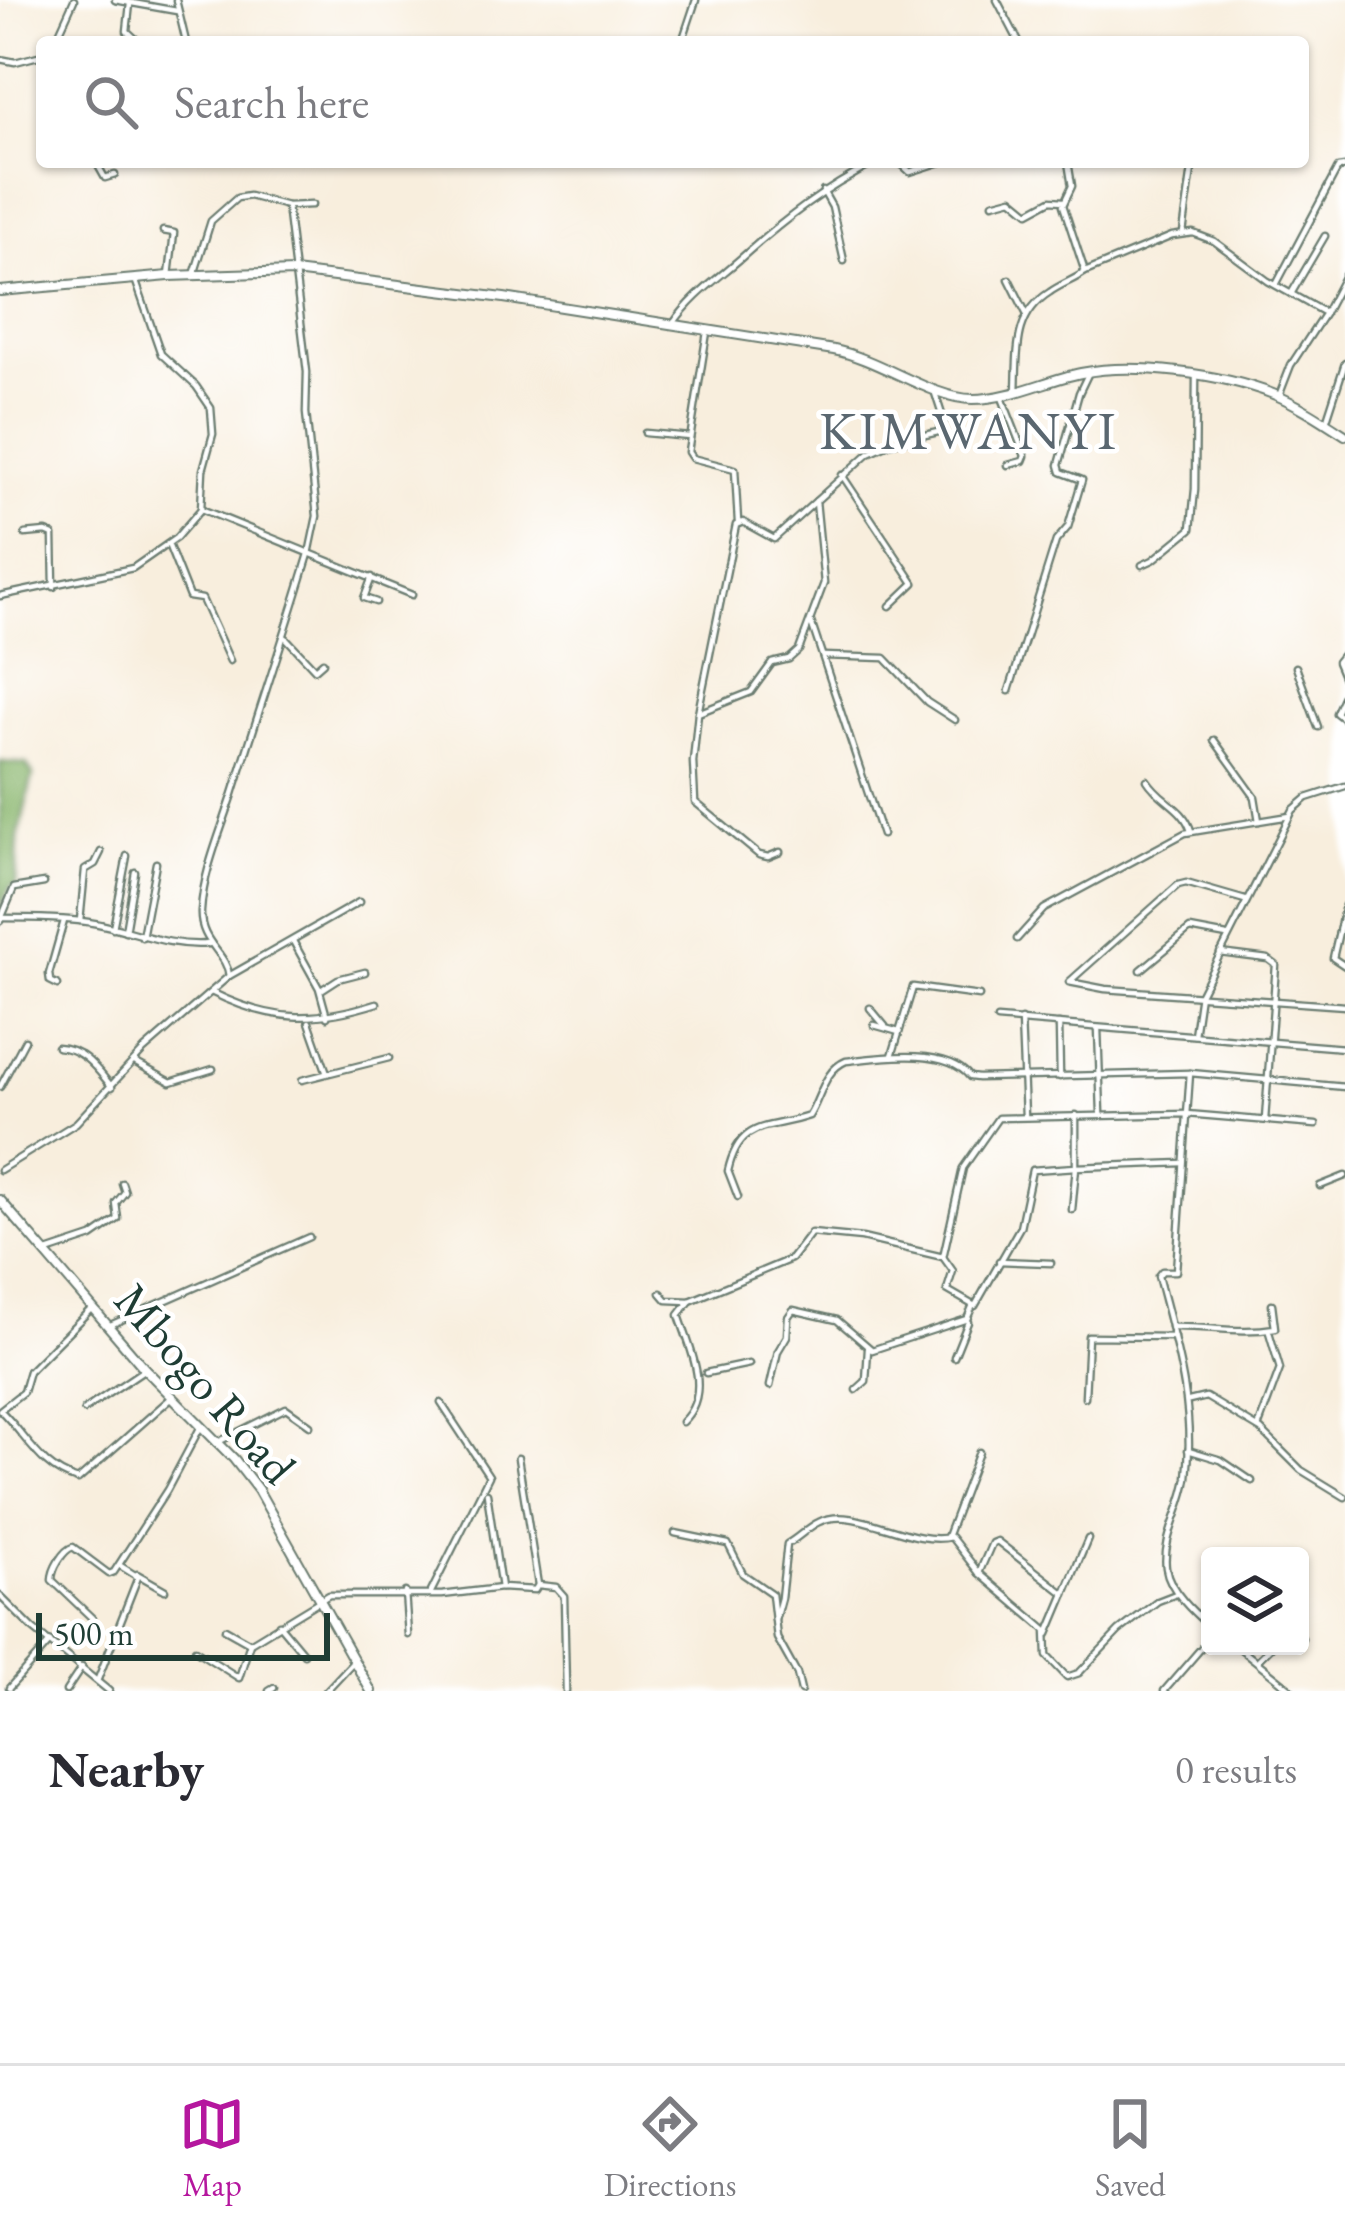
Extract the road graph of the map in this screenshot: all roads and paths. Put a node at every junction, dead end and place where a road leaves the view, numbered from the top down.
1 (74, 0) edge
2 (115, 0) edge
3 (176, 0) edge
4 (696, 0) edge
5 (997, 0) edge
6 (130, 4) junction
7 (177, 11) junction
8 (59, 36) edge
9 (132, 36) edge
10 (184, 36) edge
11 (684, 36) edge
12 (1016, 36) edge
13 (36, 57) edge
14 (0, 59) edge
15 (1345, 167) edge
16 (99, 168) edge
17 (867, 168) edge
18 (1069, 168) edge
19 (1192, 168) edge
20 (115, 176) dead end
21 (823, 191) junction
22 (1063, 201) junction
23 (993, 202) dead end
24 (312, 205) dead end
25 (287, 206) junction
26 (163, 231) dead end
27 (1183, 233) junction
28 (1325, 236) dead end
29 (844, 261) dead end
30 (294, 272) junction
31 (1084, 272) junction
32 (194, 274) junction
33 (1345, 274) edge
34 (169, 276) junction
35 (135, 279) junction
36 (1009, 279) dead end
37 (1276, 286) junction
38 (0, 291) edge
39 (1291, 294) junction
40 (1026, 313) junction
41 (1324, 314) junction
42 (673, 324) junction
43 (707, 329) junction
44 (1345, 363) edge
45 (1089, 372) junction
46 (1196, 377) junction
47 (933, 388) junction
48 (1016, 391) junction
49 (1001, 395) junction
50 (1279, 396) junction
51 (1326, 422) junction
52 (645, 433) dead end
53 (1345, 435) edge
54 (690, 437) junction
55 (1008, 465) dead end
56 (842, 475) junction
57 (816, 500) junction
58 (201, 509) junction
59 (738, 523) junction
60 (25, 534) dead end
61 (168, 544) junction
62 (310, 554) junction
63 (1142, 565) dead end
64 (372, 578) junction
65 (54, 587) junction
66 (412, 595) dead end
67 (0, 596) edge
68 (376, 602) dead end
69 (890, 606) dead end
70 (812, 622) junction
71 (284, 636) junction
72 (1345, 652) edge
73 (823, 656) junction
74 (230, 661) dead end
75 (323, 662) dead end
76 (1296, 667) dead end
77 (1345, 681) edge
78 (1009, 691) dead end
79 (1345, 693) edge
80 (698, 713) junction
81 (955, 720) dead end
82 (1345, 720) edge
83 (1318, 727) dead end
84 (1214, 740) dead end
85 (1147, 779) dead end
86 (1345, 786) edge
87 (1290, 816) junction
88 (1259, 821) junction
89 (1191, 831) junction
90 (882, 835) dead end
91 (101, 852) dead end
92 (780, 852) dead end
93 (127, 856) dead end
94 (156, 863) dead end
95 (135, 872) dead end
96 (44, 883) dead end
97 (1245, 900) junction
98 (359, 902) dead end
99 (1345, 905) edge
100 (1, 920) edge
101 (64, 921) junction
102 (80, 921) junction
103 (113, 928) junction
104 (124, 931) junction
105 (1227, 936) junction
106 (142, 937) junction
107 (1017, 939) dead end
108 (293, 940) junction
109 (209, 944) junction
110 (1220, 952) junction
111 (1345, 966) edge
112 (1141, 970) dead end
113 (365, 972) dead end
114 (229, 976) junction
115 (58, 985) dead end
116 (320, 991) junction
117 (212, 992) junction
118 (1200, 994) junction
119 (979, 996) dead end
120 (1275, 1000) junction
121 (377, 1003) dead end
122 (1345, 1006) edge
123 (870, 1008) dead end
124 (327, 1017) junction
125 (997, 1018) dead end
126 (308, 1019) junction
127 (1021, 1020) junction
128 (1059, 1024) junction
129 (874, 1025) dead end
130 (885, 1026) junction
131 (1098, 1026) junction
132 (899, 1032) junction
133 (1194, 1035) junction
134 (25, 1040) dead end
135 (1271, 1042) junction
136 (57, 1047) dead end
137 (1345, 1048) edge
138 (892, 1056) junction
139 (389, 1058) dead end
140 (134, 1062) junction
141 (213, 1069) dead end
142 (326, 1073) junction
143 (1190, 1073) junction
144 (1100, 1074) junction
145 (1022, 1076) junction
146 (1060, 1076) junction
147 (302, 1080) dead end
148 (1268, 1082) junction
149 (112, 1087) junction
150 (1345, 1087) edge
151 (0, 1088) edge
152 (1101, 1113) junction
153 (1076, 1114) junction
154 (1187, 1114) junction
155 (1024, 1118) junction
156 (1265, 1120) junction
157 (1316, 1124) dead end
158 (1183, 1162) junction
159 (1021, 1165) dead end
160 (1076, 1167) junction
161 (1034, 1168) junction
162 (0, 1170) edge
163 (1345, 1176) edge
164 (122, 1183) dead end
165 (1320, 1186) dead end
166 (738, 1197) dead end
167 (0, 1200) edge
168 (1072, 1210) dead end
169 (309, 1237) dead end
170 (44, 1253) junction
171 (943, 1257) junction
172 (999, 1261) junction
173 (1051, 1263) dead end
174 (661, 1293) dead end
175 (690, 1301) junction
176 (1272, 1304) dead end
177 (92, 1308) junction
178 (108, 1326) junction
179 (1171, 1328) junction
180 (1269, 1330) junction
181 (1174, 1337) junction
182 (868, 1349) junction
183 (954, 1357) dead end
184 (749, 1364) dead end
185 (145, 1369) junction
186 (706, 1373) dead end
187 (770, 1386) dead end
188 (856, 1390) dead end
189 (171, 1397) junction
190 (1085, 1397) dead end
191 (1190, 1401) junction
192 (441, 1403) dead end
193 (84, 1410) dead end
194 (682, 1422) dead end
195 (310, 1425) dead end
196 (200, 1428) junction
197 (1258, 1428) junction
198 (216, 1443) junction
199 (1188, 1450) junction
200 (979, 1451) dead end
201 (518, 1458) dead end
202 (1252, 1481) dead end
203 (487, 1492) dead end
204 (1345, 1497) edge
205 (675, 1533) dead end
206 (947, 1537) junction
207 (1088, 1539) dead end
208 (119, 1565) junction
209 (979, 1573) junction
210 (137, 1574) junction
211 (538, 1585) junction
212 (502, 1588) junction
213 (165, 1590) dead end
214 (405, 1592) junction
215 (1178, 1593) junction
216 (430, 1594) junction
217 (1065, 1594) junction
218 (0, 1596) edge
219 (319, 1599) junction
220 (1201, 1617) edge
221 (92, 1618) dead end
222 (775, 1620) junction
223 (279, 1624) junction
224 (225, 1629) dead end
225 (1048, 1634) junction
226 (408, 1635) dead end
227 (50, 1642) junction
228 (250, 1643) junction
229 (1201, 1648) edge
230 (195, 1650) dead end
231 (304, 1654) dead end
232 (1250, 1655) edge
233 (1264, 1655) edge
234 (1258, 1661) junction
235 (353, 1662) junction
236 (82, 1667) junction
237 (98, 1679) junction
238 (9, 1688) edge
239 (66, 1691) edge
240 (109, 1691) edge
241 (326, 1691) edge
242 (371, 1691) edge
243 (566, 1691) edge
244 (801, 1691) edge
245 (1164, 1691) edge
246 (1293, 1691) edge

1 - 8 street
2 - 6 street
3 - 7 street
4 - 11 street
5 - 12 street
6 - 7 street
6 - 9 street
7 - 10 street
13 - 14 street
15 - 37 street
16 - 20 street
17 - 21 street
18 - 22 street
19 - 27 street
21 - 29 street
21 - 42 street
22 - 23 street
22 - 31 street
24 - 25 street
25 - 30 street
25 - 32 street
26 - 34 street
27 - 31 street
27 - 37 street
28 - 39 street
30 - 32 street
30 - 42 street
30 - 62 street
31 - 40 street
32 - 34 street
33 - 41 street
34 - 35 street
35 - 38 street
35 - 58 street
36 - 40 street
37 - 39 street
39 - 41 street
40 - 48 street
41 - 50 street
42 - 43 street
43 - 47 street
43 - 54 street
44 - 51 street
45 - 46 street
45 - 48 street
45 - 78 street
46 - 50 street
46 - 63 street
47 - 49 street
47 - 56 street
48 - 49 street
49 - 55 street
50 - 51 street
51 - 53 street
52 - 54 street
54 - 59 street
56 - 57 street
56 - 69 street
57 - 59 street
57 - 70 street
58 - 61 street
58 - 62 street
59 - 80 street
60 - 65 street
61 - 65 street
61 - 74 street
62 - 64 street
62 - 71 street
64 - 66 street
64 - 68 street
65 - 67 street
70 - 73 street
70 - 80 street
71 - 75 street
71 - 109 street
72 - 77 street
73 - 81 street
73 - 90 street
76 - 83 street
79 - 82 street
80 - 92 street
84 - 88 street
85 - 89 street
86 - 87 street
87 - 88 street
87 - 97 street
88 - 89 street
89 - 107 street
91 - 102 street
93 - 103 street
94 - 106 street
95 - 104 street
96 - 100 street
97 - 105 street
97 - 118 street
98 - 108 street
99 - 111 street
100 - 101 street
101 - 102 street
101 - 115 street
102 - 103 street
103 - 104 street
104 - 106 street
105 - 110 street
105 - 112 street
106 - 109 street
108 - 114 street
108 - 116 street
109 - 114 street
110 - 118 street
110 - 120 street
113 - 116 street
114 - 117 street
116 - 124 street
117 - 126 street
117 - 140 street
118 - 120 street
118 - 133 street
119 - 132 street
120 - 122 street
120 - 135 street
121 - 124 street
123 - 130 street
124 - 126 street
125 - 127 street
126 - 142 street
127 - 128 street
127 - 145 street
128 - 131 street
128 - 146 street
129 - 130 street
130 - 132 street
131 - 133 street
131 - 144 street
132 - 138 street
133 - 135 street
134 - 151 street
135 - 137 street
135 - 148 street
136 - 149 street
138 - 145 street
138 - 166 street
139 - 142 street
140 - 141 street
140 - 149 street
142 - 147 street
143 - 144 street
143 - 148 street
143 - 154 street
144 - 146 street
144 - 152 street
145 - 146 street
145 - 155 street
148 - 150 street
148 - 156 street
149 - 162 street
152 - 153 street
152 - 154 street
153 - 155 street
153 - 160 street
154 - 156 street
154 - 158 street
155 - 171 street
156 - 157 street
158 - 160 street
158 - 179 street
159 - 161 street
160 - 161 street
160 - 168 street
161 - 172 street
163 - 165 street
164 - 170 street
167 - 170 street, Mbogo Road
169 - 178 street
170 - 177 street, Mbogo Road
171 - 175 street
171 - 182 street
172 - 173 street
172 - 183 street
174 - 175 street
175 - 194 street
176 - 180 street
177 - 178 street, Mbogo Road
177 - 189 street
178 - 185 street, Mbogo Road
179 - 180 street
179 - 181 street
180 - 197 street
181 - 190 street
181 - 191 street
182 - 187 street
182 - 188 street
184 - 186 street
185 - 189 street, Mbogo Road
185 - 193 street
189 - 196 street, Mbogo Road
191 - 197 street
191 - 199 street
192 - 216 street
195 - 198 street
196 - 198 street, Mbogo Road
196 - 208 street
197 - 204 street
198 - 219 street, Mbogo Road
199 - 202 street
199 - 215 street
200 - 206 street
201 - 211 street
203 - 212 street
205 - 222 street
206 - 209 street
206 - 222 street
207 - 217 street
208 - 210 street
208 - 221 street
209 - 217 street
209 - 225 street
210 - 213 street
210 - 237 street
211 - 212 street
211 - 243 street
212 - 216 street
214 - 216 street
214 - 219 street
214 - 226 street
215 - 220 street
215 - 225 street
217 - 225 street
218 - 227 street
219 - 223 street
219 - 235 street, Mbogo Road
222 - 244 street
223 - 228 street
223 - 231 street
224 - 228 street
227 - 236 street
227 - 238 street
228 - 230 street
229 - 245 street
232 - 234 street
233 - 234 street
234 - 246 street
235 - 241 street
235 - 242 street, Mbogo Road
236 - 237 street
236 - 239 street
237 - 240 street

